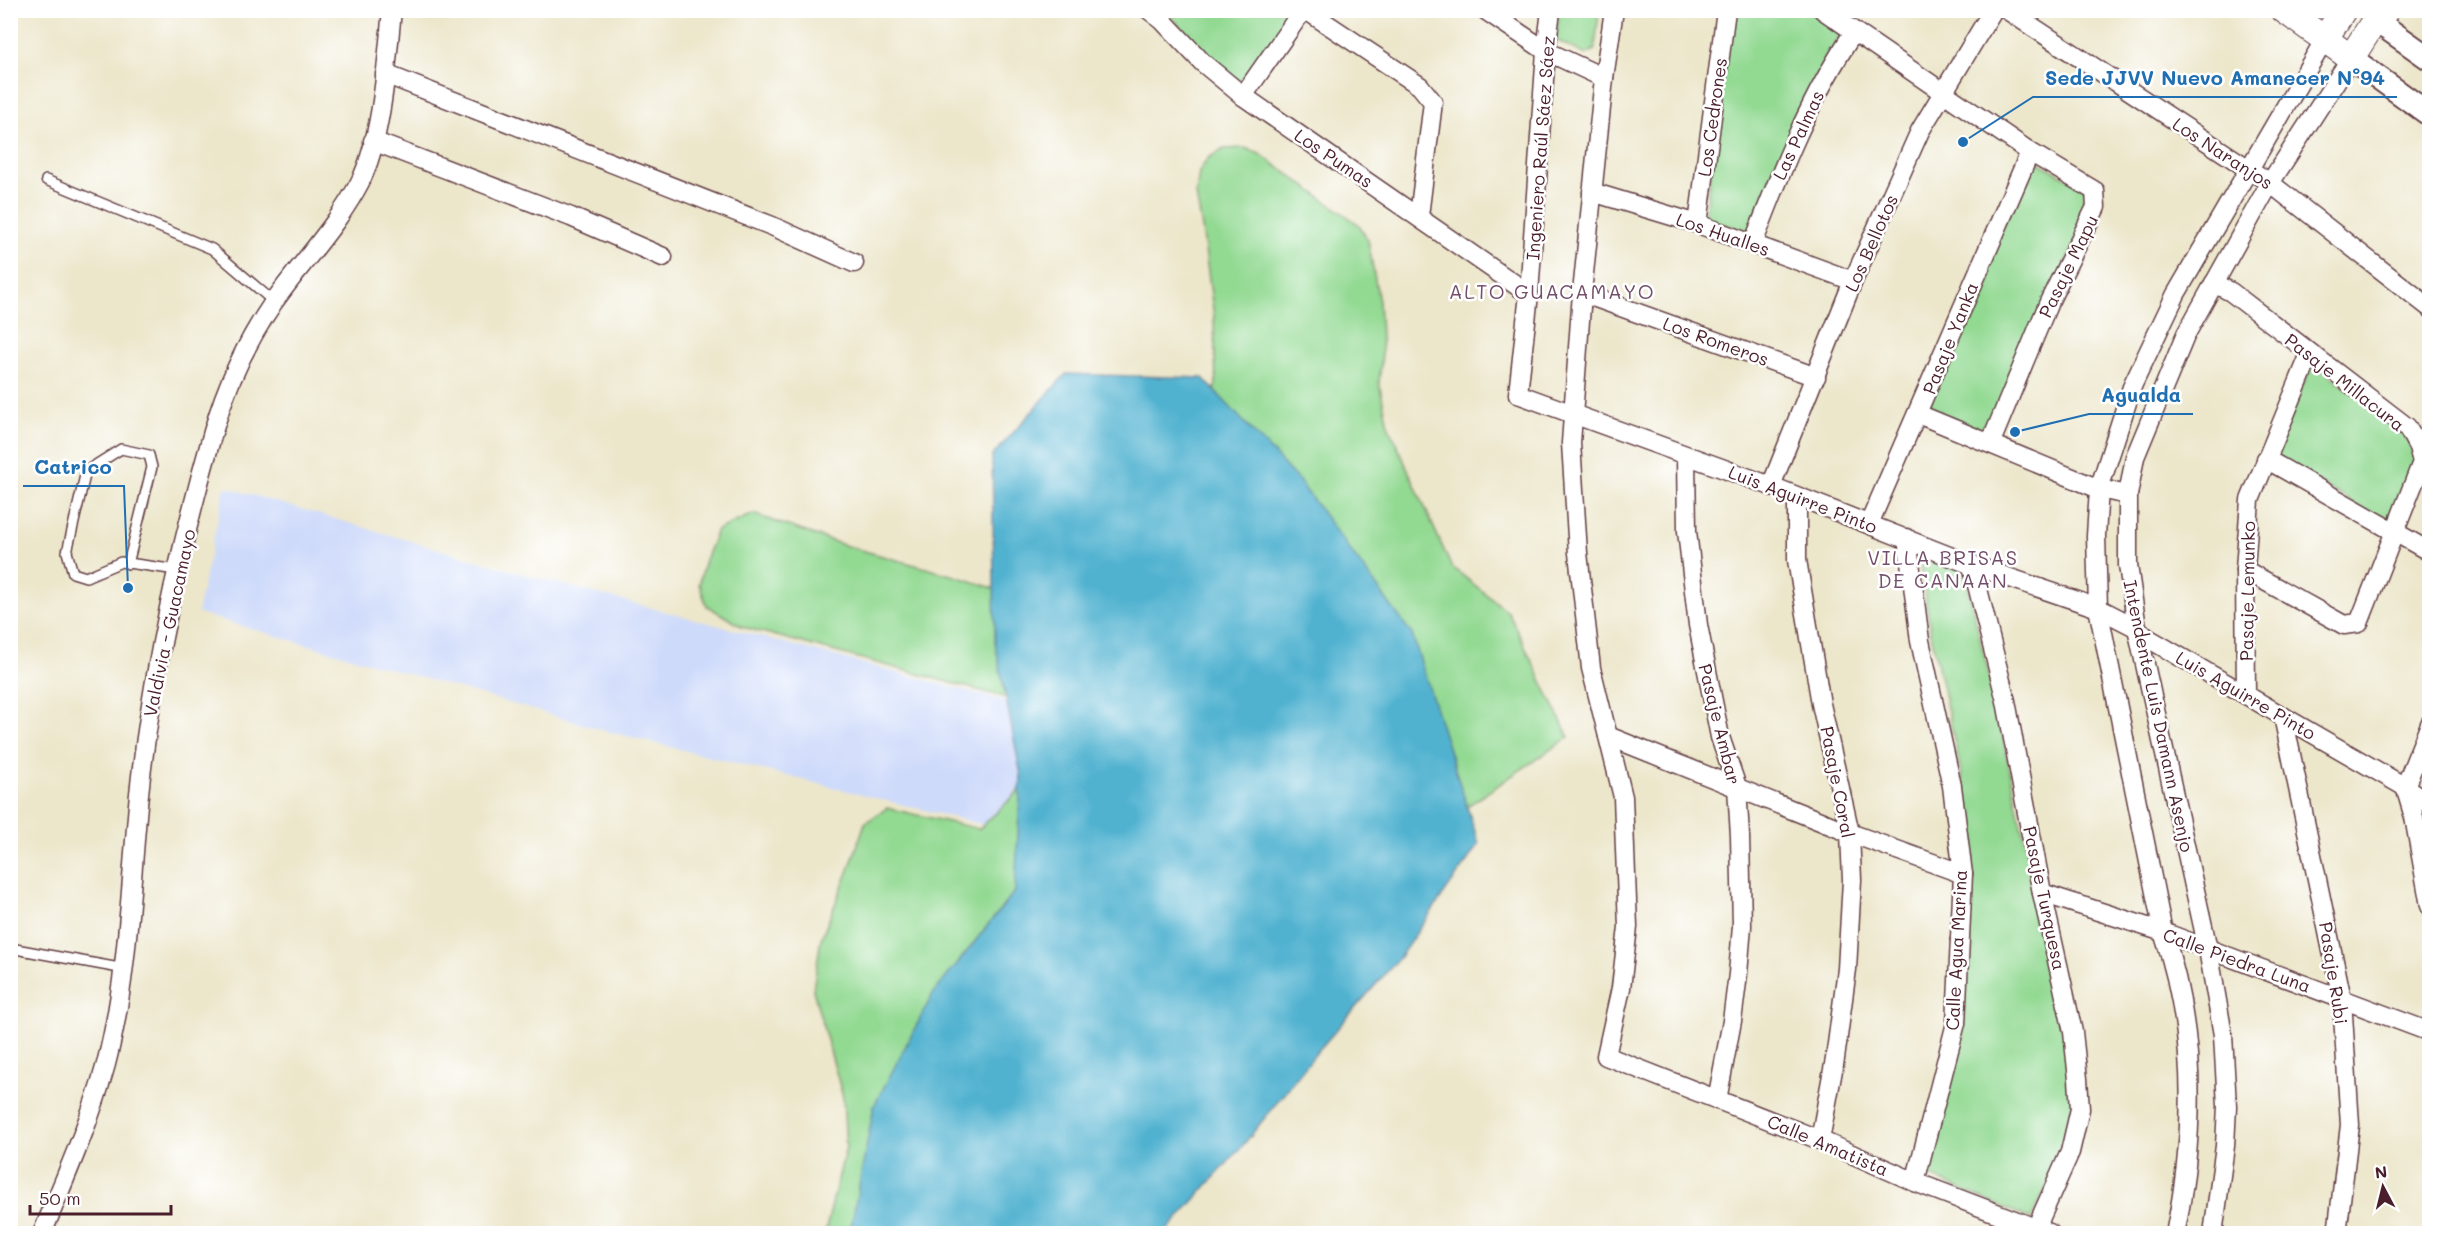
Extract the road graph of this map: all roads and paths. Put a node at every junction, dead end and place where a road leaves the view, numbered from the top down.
1 (392, 10) edge
2 (1149, 10) edge
3 (1304, 10) edge
4 (1485, 10) edge
5 (1551, 10) edge
6 (1614, 10) edge
7 (1726, 10) edge
8 (1823, 10) edge
9 (1993, 10) edge
10 (2007, 10) edge
11 (2284, 10) edge
12 (2343, 10) edge
13 (2373, 14) edge
14 (1854, 32) junction
15 (2325, 39) junction
16 (1546, 51) junction
17 (2351, 58) junction
18 (2430, 59) edge
19 (385, 74) junction
20 (1604, 78) junction
21 (1944, 93) junction
22 (1243, 96) junction
23 (2430, 115) edge
24 (373, 141) junction
25 (2030, 152) junction
26 (2247, 170) junction
27 (46, 180) dead end
28 (2270, 183) junction
29 (1592, 192) junction
30 (1419, 216) junction
31 (1698, 224) junction
32 (1753, 244) junction
33 (663, 257) dead end
34 (854, 263) dead end
35 (1853, 281) junction
36 (2214, 283) junction
37 (1582, 293) junction
38 (1529, 294) junction
39 (274, 303) junction
40 (2430, 308) edge
41 (2310, 354) junction
42 (1816, 377) junction
43 (1518, 394) joint
44 (1574, 414) junction
45 (1918, 414) junction
46 (1991, 442) junction
47 (1686, 456) junction
48 (2266, 459) junction
49 (1771, 486) junction
50 (2099, 489) junction
51 (2128, 495) junction
52 (1797, 497) junction
53 (1869, 524) junction
54 (2394, 533) junction
55 (1907, 538) junction
56 (2430, 552) edge
57 (128, 564) junction
58 (1972, 565) junction
59 (177, 570) junction
60 (2245, 570) junction
61 (2098, 608) junction
62 (2137, 628) junction
63 (2246, 695) junction
64 (2283, 716) junction
65 (2430, 724) edge
66 (1608, 736) junction
67 (1737, 787) junction
68 (2405, 787) junction
69 (2430, 804) edge
70 (1850, 833) junction
71 (1963, 874) junction
72 (2042, 893) junction
73 (2430, 906) edge
74 (2163, 932) junction
75 (10, 948) edge
76 (2208, 949) junction
77 (125, 969) junction
78 (2342, 999) junction
79 (2430, 1032) edge
80 (1717, 1100) junction
81 (1820, 1140) junction
82 (1915, 1182) junction
83 (2043, 1231) edge
84 (42, 1233) edge
85 (2175, 1233) edge
86 (2213, 1233) edge
87 (2337, 1233) edge

1 - 19 street, Valdivia - Guacamayo
2 - 22 street, Los Pumas
3 - 22 street
3 - 30 street
4 - 16 street
5 - 16 street, Ingeniero Raúl Sáez Sáez
6 - 20 street
7 - 31 street, Los Cedrones
8 - 14 street, Pasaje Mapu
9 - 21 street, Los Bellotos
10 - 26 street, Los Naranjos
11 - 15 main road
12 - 15 main road, Intendente Luis Damann Asenjo
13 - 17 main road, Intendente Luis Damann Asenjo
13 - 18 street
14 - 21 street, Pasaje Mapu
14 - 32 street, Las Palmas
15 - 17 main road
15 - 26 street, Intendente Luis Damann Asenjo
16 - 20 street
16 - 38 street, Ingeniero Raúl Sáez Sáez
17 - 23 street
17 - 28 street, Intendente Luis Damann Asenjo
19 - 24 street, Valdivia - Guacamayo
19 - 34 street
20 - 29 street
21 - 25 street, Pasaje Mapu
21 - 35 street, Los Bellotos
22 - 30 street, Los Pumas
24 - 33 street
24 - 39 street, Valdivia - Guacamayo
25 - 45 street, Pasaje Yanka
25 - 46 street, Pasaje Mapu
26 - 28 street, Los Naranjos
26 - 50 street, Intendente Luis Damann Asenjo
27 - 39 lane
28 - 36 street, Intendente Luis Damann Asenjo
28 - 40 street, Los Naranjos
29 - 31 street, Los Hualles
29 - 37 street
30 - 38 street, Los Pumas
31 - 32 street, Los Hualles
32 - 35 street, Los Hualles
35 - 42 street, Los Bellotos
36 - 41 street, Pasaje Millacura
36 - 51 street, Intendente Luis Damann Asenjo
37 - 42 street, Los Romeros
37 - 44 street
38 - 43 street, Ingeniero Raúl Sáez Sáez
39 - 59 street, Valdivia - Guacamayo
41 - 48 street, Pasaje Lemunko
41 - 54 street, Pasaje Millacura
42 - 49 street, Los Bellotos
43 - 44 street, Luis Aguirre Pinto
44 - 47 street, Luis Aguirre Pinto
44 - 66 street
45 - 46 street
45 - 53 street, Pasaje Yanka
46 - 50 street
47 - 49 street, Luis Aguirre Pinto
47 - 67 street, Pasaje Ambar
48 - 54 street
48 - 60 street, Pasaje Lemunko
49 - 52 street, Luis Aguirre Pinto
50 - 51 street
50 - 61 street, Intendente Luis Damann Asenjo
51 - 62 street, Intendente Luis Damann Asenjo
52 - 53 street, Luis Aguirre Pinto
52 - 70 street, Pasaje Coral
53 - 55 street, Luis Aguirre Pinto
54 - 56 street
54 - 60 street, Pasaje Millacura
55 - 58 street, Luis Aguirre Pinto
55 - 71 street, Calle Agua Marina
57 - 57 lane
57 - 59 lane
58 - 61 street, Luis Aguirre Pinto
58 - 72 street, Pasaje Turquesa
59 - 77 street, Valdivia - Guacamayo
60 - 63 street, Pasaje Lemunko
61 - 62 street, Luis Aguirre Pinto
61 - 74 street, Intendente Luis Damann Asenjo
62 - 63 street, Luis Aguirre Pinto
62 - 76 street, Intendente Luis Damann Asenjo
63 - 64 street, Luis Aguirre Pinto
64 - 68 street, Luis Aguirre Pinto
64 - 78 street, Pasaje Rubi
65 - 68 street
66 - 67 street
66 - 80 street, Calle Amatista
67 - 70 street
67 - 80 street, Pasaje Ambar
68 - 69 street, Luis Aguirre Pinto
68 - 73 street
70 - 71 street
70 - 81 street, Pasaje Coral
71 - 82 street, Calle Agua Marina
72 - 74 street, Calle Piedra Luna
72 - 83 street, Pasaje Turquesa
74 - 76 street, Calle Piedra Luna
74 - 85 street, Intendente Luis Damann Asenjo
75 - 77 lane
76 - 78 street, Calle Piedra Luna
76 - 86 street, Intendente Luis Damann Asenjo
77 - 84 street, Valdivia - Guacamayo
78 - 79 street, Calle Piedra Luna
78 - 87 street, Pasaje Rubi
80 - 81 street, Calle Amatista
81 - 82 street, Calle Amatista
82 - 83 street, Calle Amatista

